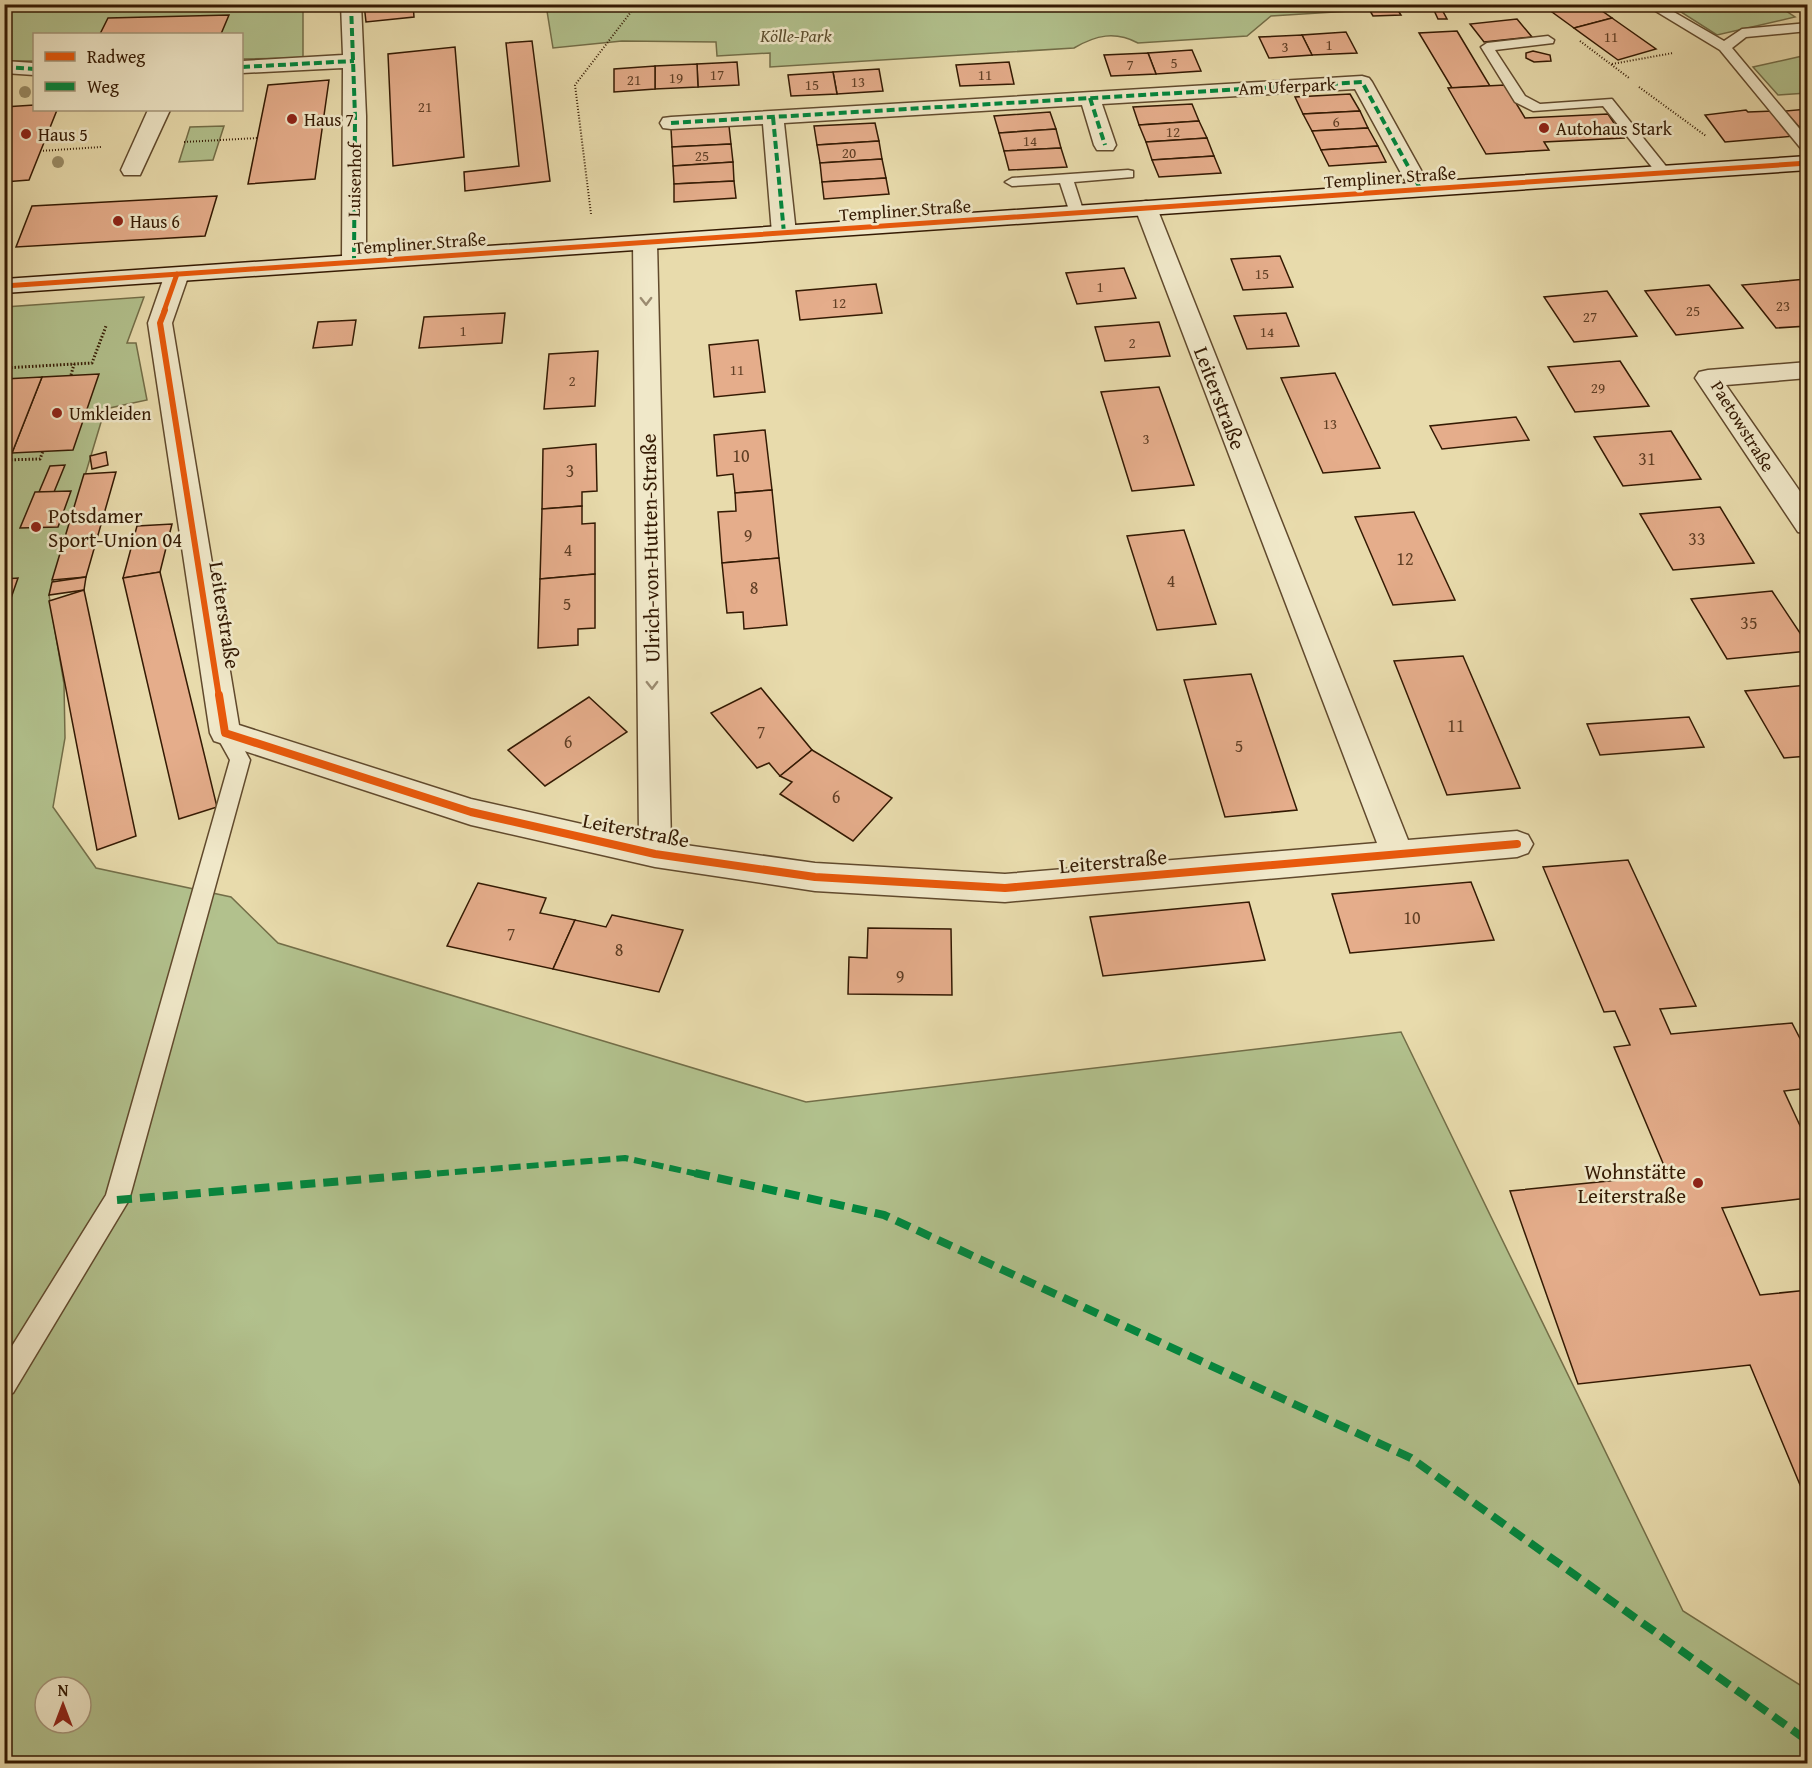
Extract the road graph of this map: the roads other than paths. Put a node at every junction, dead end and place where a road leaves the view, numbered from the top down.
1 (351, 4) edge
2 (1650, 4) edge
3 (1808, 27) edge
4 (1548, 40) dead end
5 (1725, 47) junction
6 (354, 61) junction
7 (4, 66) edge
8 (243, 67) edge
9 (33, 69) edge
10 (1090, 98) junction
11 (159, 111) edge
12 (773, 117) junction
13 (671, 123) dead end
14 (1105, 145) dead end
15 (1808, 148) edge
16 (1808, 163) edge
17 (132, 170) dead end
18 (1664, 173) junction
19 (1128, 174) dead end
20 (1066, 178) junction
21 (1012, 182) dead end
22 (1421, 190) junction
23 (1146, 208) junction
24 (1077, 213) junction
25 (784, 233) junction
26 (645, 242) junction
27 (354, 262) junction
28 (177, 274) junction
29 (4, 286) edge
30 (1808, 370) edge
31 (1808, 525) edge
32 (225, 733) junction
33 (1517, 844) dead end
34 (655, 854) junction
35 (1398, 855) junction
36 (4, 1384) edge

1 - 6 street, Luisenhof
2 - 5 lane
3 - 5 lane
4 - 18 lane
5 - 15 lane
6 - 8 street
6 - 27 street, Luisenhof
7 - 9 street
10 - 12 street, Am Uferpark
10 - 14 street
10 - 22 street, Am Uferpark
11 - 17 street
12 - 13 street, Am Uferpark
12 - 25 street
16 - 18 street, Templiner Straße
18 - 22 street, Templiner Straße
19 - 20 lane
20 - 21 lane
20 - 24 lane
22 - 23 street, Templiner Straße
23 - 24 street, Templiner Straße
23 - 35 street, Leiterstraße
24 - 25 street, Templiner Straße
25 - 26 street, Templiner Straße
26 - 27 street, Templiner Straße
26 -> 34 street, Ulrich-von-Hutten-Straße
27 - 28 street, Templiner Straße
28 - 29 street, Templiner Straße
28 - 32 street, Leiterstraße
30 - 31 street, Paetowstraße
32 - 34 street, Leiterstraße
32 - 36 lane
33 - 35 street, Leiterstraße
34 - 35 street, Leiterstraße

